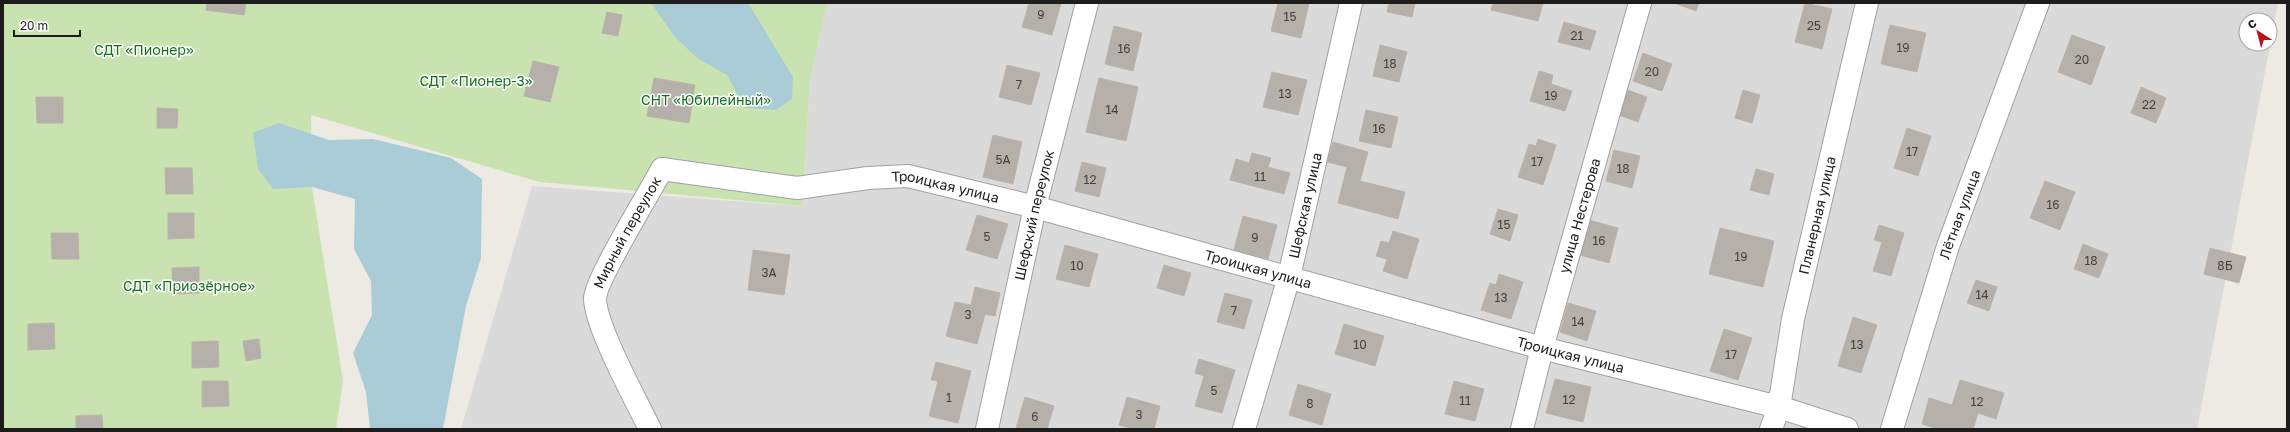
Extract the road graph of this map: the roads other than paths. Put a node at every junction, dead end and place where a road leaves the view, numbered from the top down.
1 (1087, 3) edge
2 (1351, 3) edge
3 (1640, 3) edge
4 (1867, 3) edge
5 (2038, 3) edge
6 (662, 170) joint
7 (1035, 207) junction
8 (1289, 277) junction
9 (1542, 348) junction
10 (1778, 407) junction
11 (650, 429) edge
12 (987, 429) edge
13 (1244, 429) edge
14 (1522, 429) edge
15 (1771, 429) edge
16 (1847, 429) edge
17 (1892, 429) edge

1 - 7 street, Шефский переулок
2 - 8 street, Шефская улица
3 - 9 street, улица Нестерова
4 - 10 street, Планерная улица
5 - 17 street, Лётная улица
6 - 7 street, Троицкая улица
6 - 11 street, Мирный переулок
7 - 8 street, Троицкая улица
7 - 12 street, Шефский переулок
8 - 9 street, Троицкая улица
8 - 13 street, Шефская улица
9 - 10 street, Троицкая улица
9 - 14 street, улица Нестерова
10 - 15 street, Планерная улица
10 - 16 street, Троицкая улица

